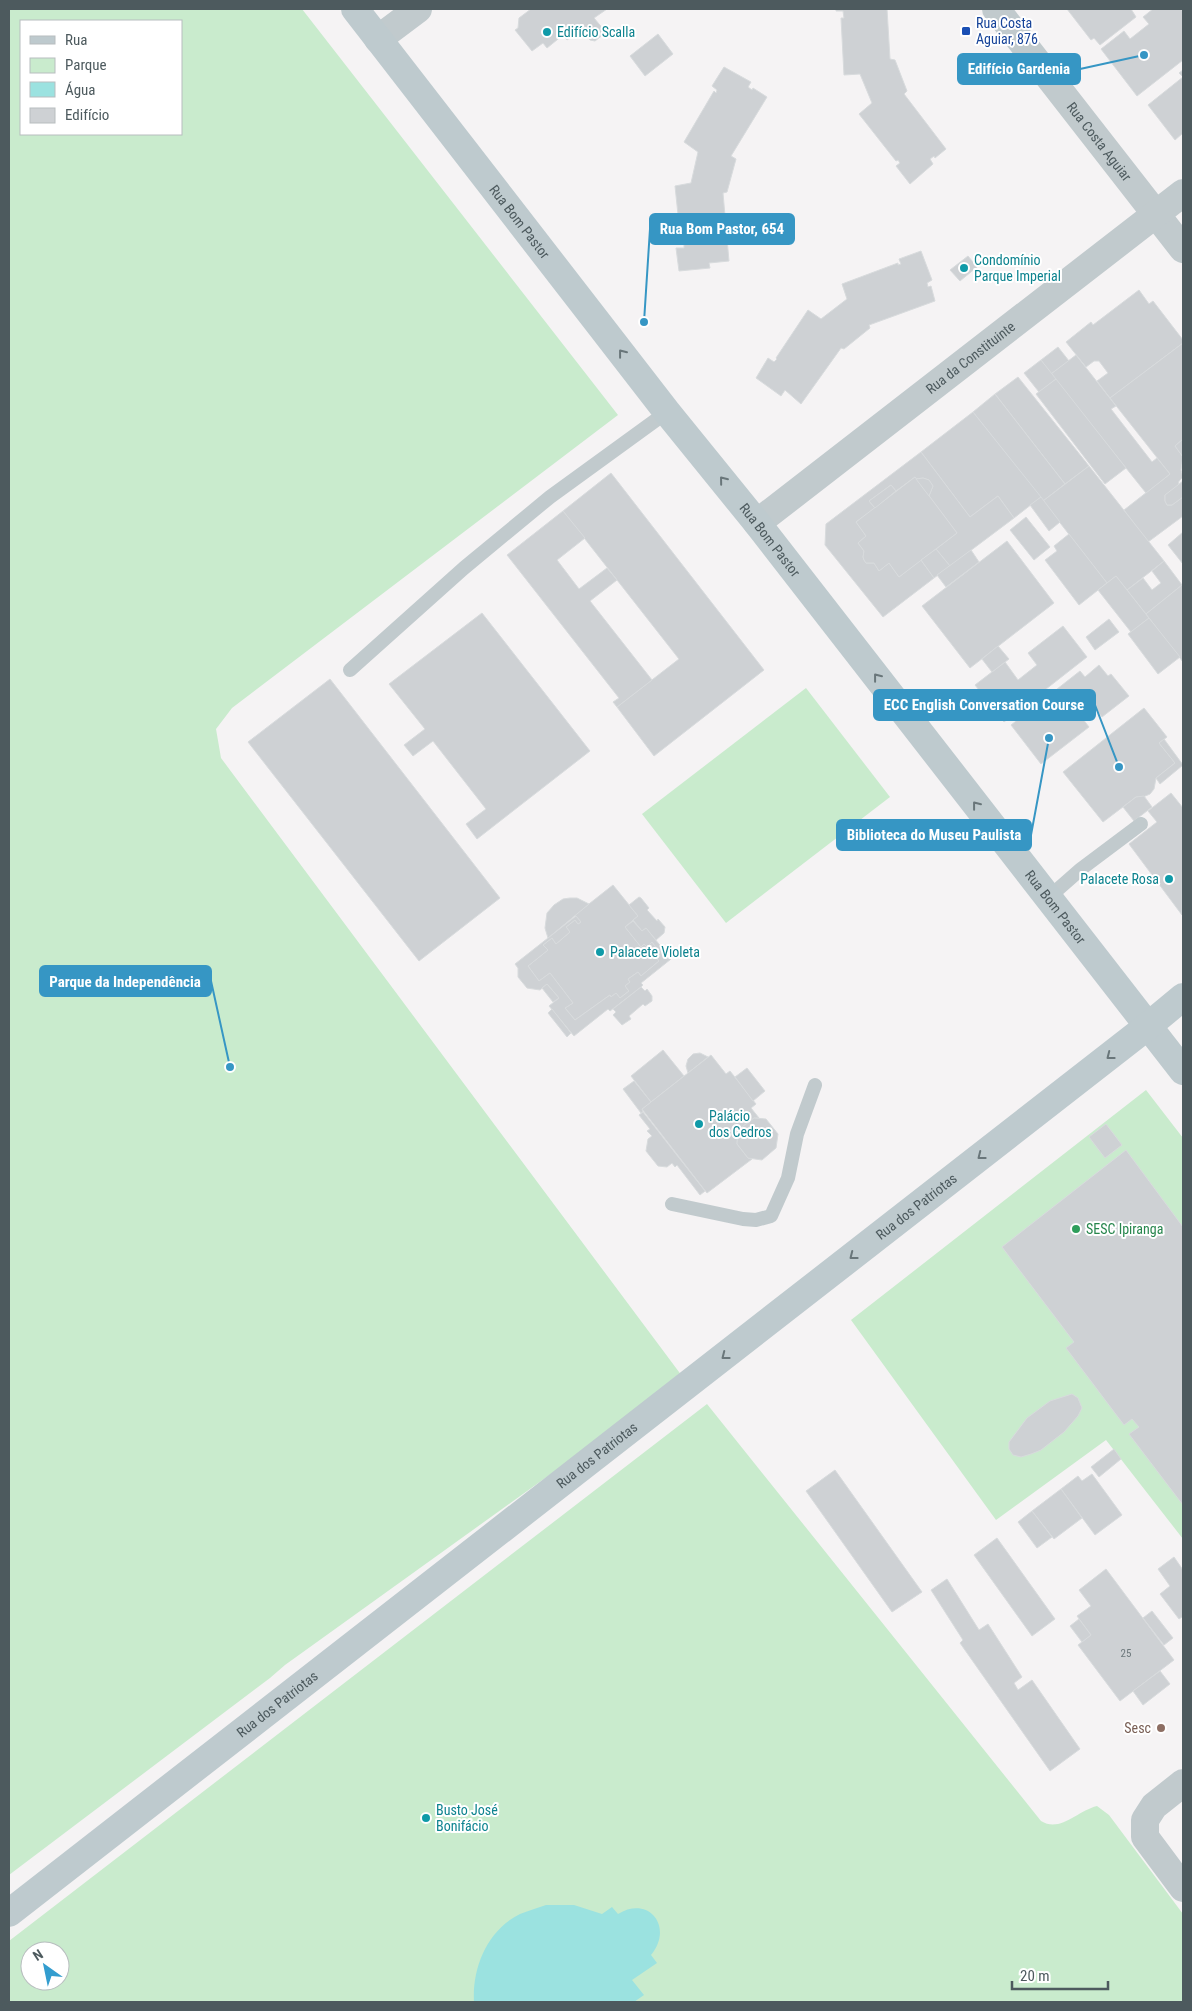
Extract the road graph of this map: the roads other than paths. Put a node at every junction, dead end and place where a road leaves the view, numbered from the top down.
1 (355, 9) edge
2 (418, 9) edge
3 (996, 9) edge
4 (378, 39) junction
5 (1183, 193) edge
6 (1156, 214) junction
7 (1183, 249) edge
8 (667, 412) junction
9 (757, 524) junction
10 (350, 670) dead end
11 (1140, 824) dead end
12 (1048, 898) junction
13 (1183, 997) edge
14 (1148, 1026) junction
15 (1183, 1071) edge
16 (816, 1085) dead end
17 (672, 1204) dead end
18 (1183, 1783) edge
19 (1183, 1888) edge
20 (9, 1913) edge

1 - 4 main road, Rua Bom Pastor
2 - 4 street
3 - 6 street, Rua Costa Aguiar
8 -> 4 main road, Rua Bom Pastor
5 - 6 street, Rua da Constituinte
6 - 7 street, Rua Costa Aguiar
6 - 9 street, Rua da Constituinte
9 -> 8 main road, Rua Bom Pastor
8 - 10 lane
12 -> 9 main road, Rua Bom Pastor
11 - 12 lane
12 - 14 main road, Rua Bom Pastor
13 - 14 main road, Rua dos Patriotas
14 - 15 main road, Rua Bom Pastor
14 -> 20 main road, Rua dos Patriotas
16 - 17 lane
18 - 19 street

